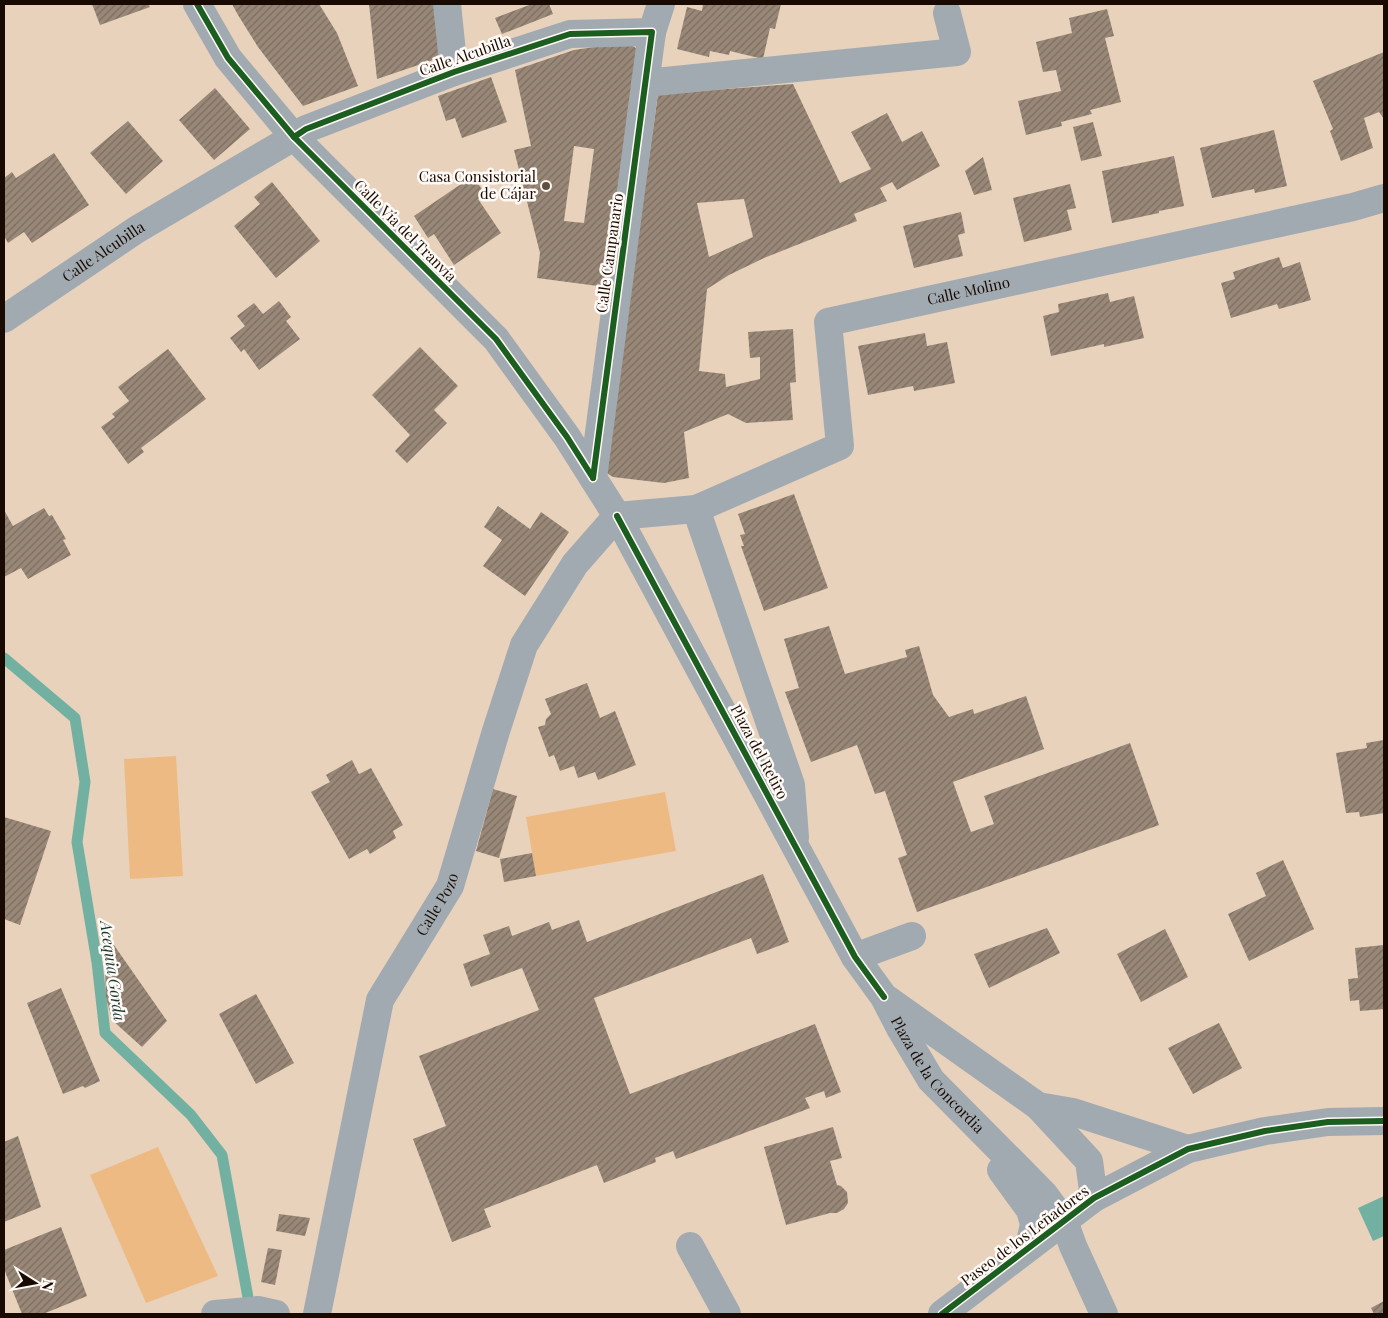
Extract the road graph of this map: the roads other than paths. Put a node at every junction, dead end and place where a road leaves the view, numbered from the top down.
1 (197, 4) edge
2 (446, 4) edge
3 (661, 4) edge
4 (947, 13) dead end
5 (652, 32) junction
6 (454, 72) junction
7 (645, 82) junction
8 (294, 137) junction
9 (1384, 198) edge
10 (4, 319) edge
11 (593, 478) junction
12 (696, 509) junction
13 (617, 516) junction
14 (796, 848) junction
15 (912, 936) dead end
16 (855, 958) junction
17 (884, 997) junction
18 (931, 1080) junction
19 (1038, 1106) junction
20 (1384, 1121) edge
21 (1188, 1149) junction
22 (1094, 1198) junction
23 (1064, 1221) junction
24 (690, 1246) dead end
25 (1029, 1247) junction
26 (215, 1314) edge
27 (276, 1314) edge
28 (317, 1314) edge
29 (727, 1314) edge
30 (942, 1314) edge
31 (1104, 1314) edge

1 - 8 street, Calle Vía del Tranvía
2 - 6 street
3 - 5 street, Calle Campanario
4 - 7 street
5 - 6 street, Calle Alcubilla
5 - 7 street, Calle Campanario
6 - 8 street, Calle Alcubilla
7 - 11 street, Calle Campanario
8 - 10 street, Calle Alcubilla
8 - 11 street, Calle Vía del Tranvía
9 - 12 street, Calle Molino
11 - 13 street, Calle Vía del Tranvía
12 - 13 street
12 - 14 street, Plaza del Retiro
13 - 14 street, Plaza del Retiro
13 - 28 street, Calle Pozo
14 - 16 street, Plaza del Retiro
15 - 16 street
16 - 17 street, Plaza del Retiro
17 - 18 street, Plaza de la Concordia
17 - 19 street, Plaza de la Concordia
18 - 23 street, Plaza de la Concordia
18 - 25 street
19 - 21 street, Plaza de la Concordia
19 - 22 street, Plaza de la Concordia
20 - 21 street, Paseo de los Leñadores
21 - 22 street, Paseo de los Leñadores
22 - 23 street, Paseo de los Leñadores
23 - 25 street, Paseo de los Leñadores
23 - 31 street, Plaza de la Concordia
24 - 29 street
25 - 30 street, Paseo de los Leñadores
26 - 27 street

